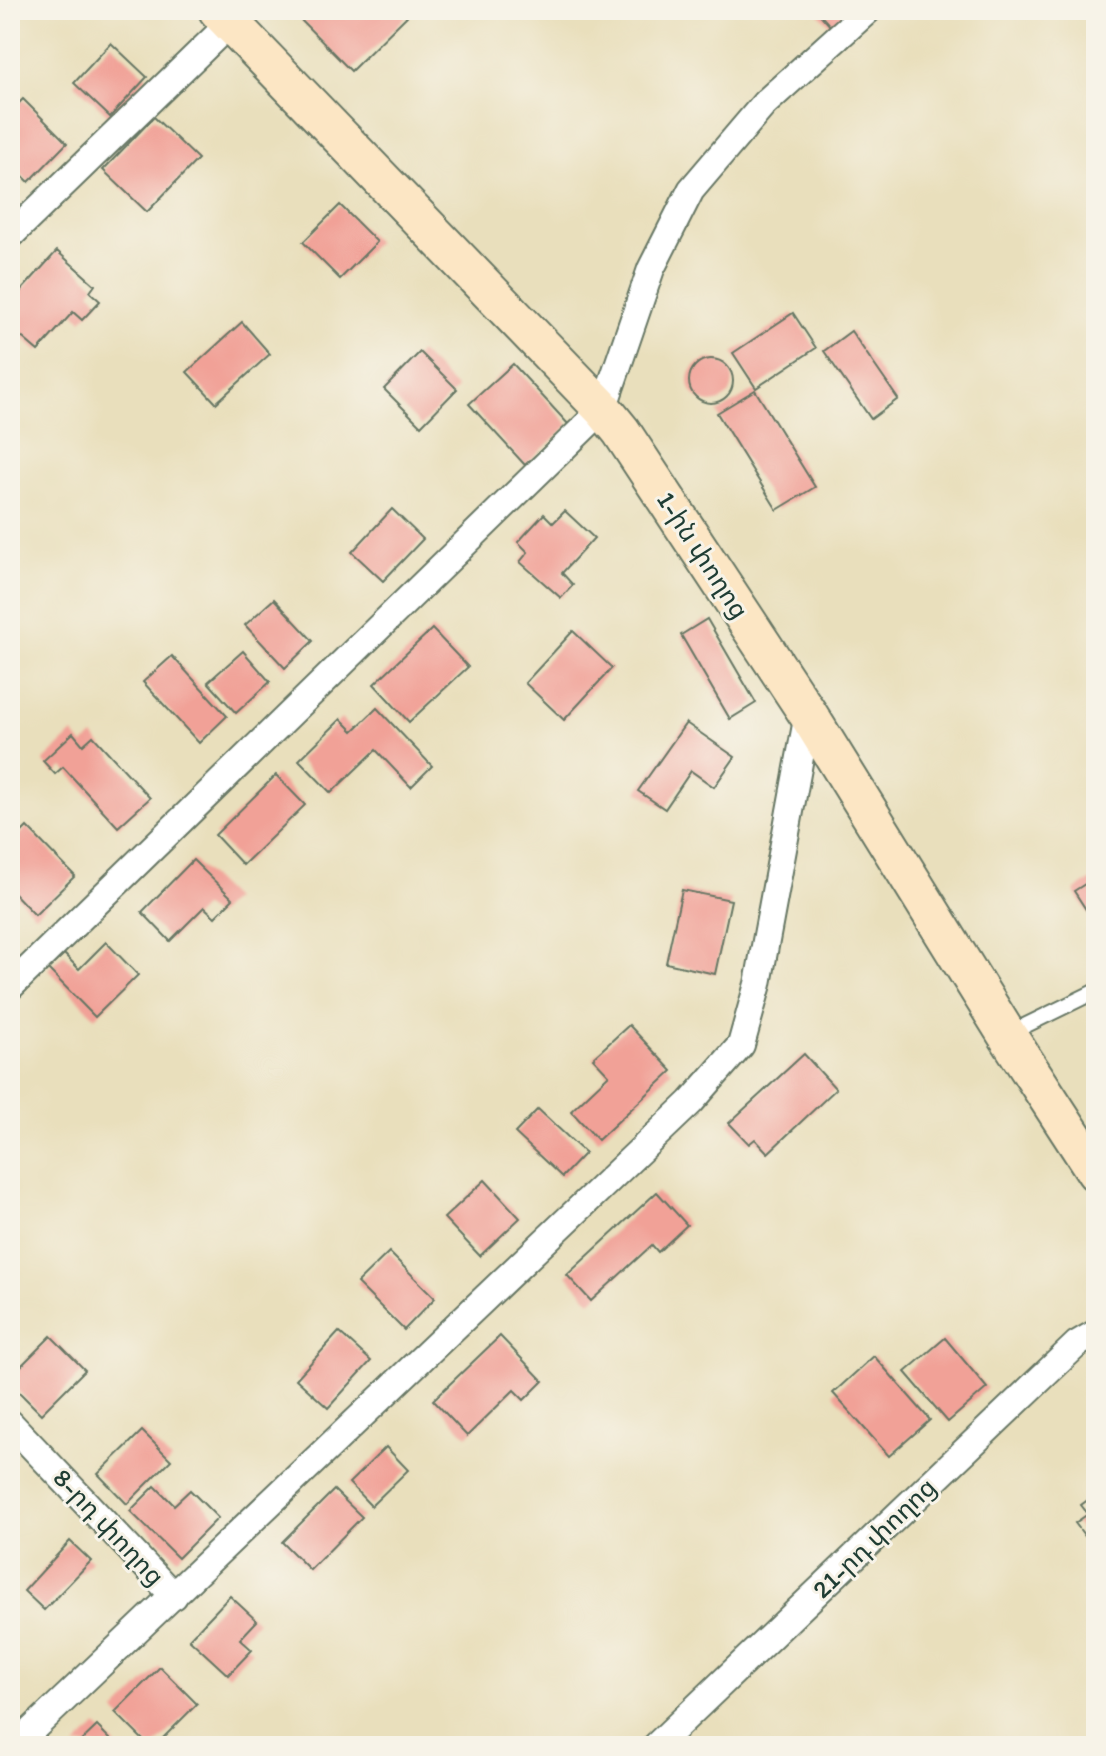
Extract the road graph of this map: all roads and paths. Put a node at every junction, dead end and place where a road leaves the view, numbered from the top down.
1 (868, 10) edge
2 (224, 16) edge
3 (10, 236) edge
4 (603, 409) junction
5 (808, 714) junction
6 (10, 987) edge
7 (1096, 991) edge
8 (1007, 1035) junction
9 (1096, 1172) edge
10 (1096, 1333) edge
11 (10, 1423) edge
12 (174, 1596) junction
13 (15, 1746) edge
14 (656, 1746) edge

1 - 4 street
2 - 3 street
2 - 4 main road, 1-ին փողոց
4 - 5 main road, 1-ին փողոց
4 - 6 street
5 - 8 main road, 1-ին փողոց
5 - 12 street
7 - 8 lane
8 - 9 main road, 1-ին փողոց
10 - 14 street, 21-րդ փողոց
11 - 12 street, 8-րդ փողոց
12 - 13 street

